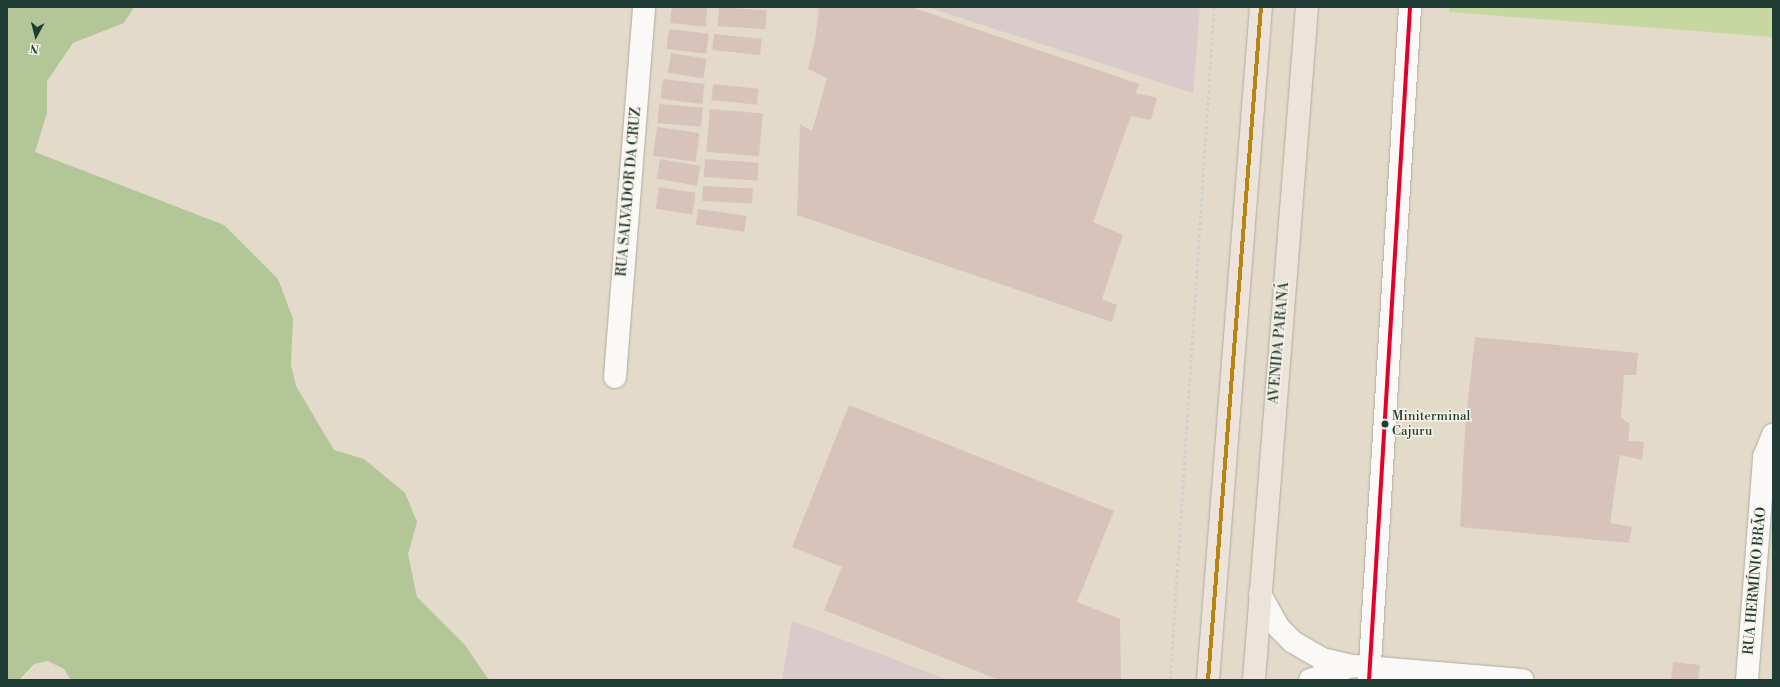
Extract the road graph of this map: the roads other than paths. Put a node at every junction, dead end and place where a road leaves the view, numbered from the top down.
1 (644, 7) edge
2 (1261, 7) edge
3 (1307, 7) edge
4 (1410, 7) edge
5 (615, 377) dead end
6 (1773, 435) edge
7 (1260, 594) junction
8 (1364, 671) edge
9 (1208, 680) edge
10 (1254, 680) edge
11 (1310, 680) edge
12 (1522, 680) edge
13 (1747, 680) edge

1 - 5 street, RUA SALVADOR DA CRUZ
2 - 9 main road
3 - 7 main road, AVENIDA PARANÁ
4 - 8 street
6 - 13 street, RUA HERMÍNIO BRÃO
7 - 8 street
7 - 10 main road, AVENIDA PARANÁ
8 - 11 street
8 - 12 street

